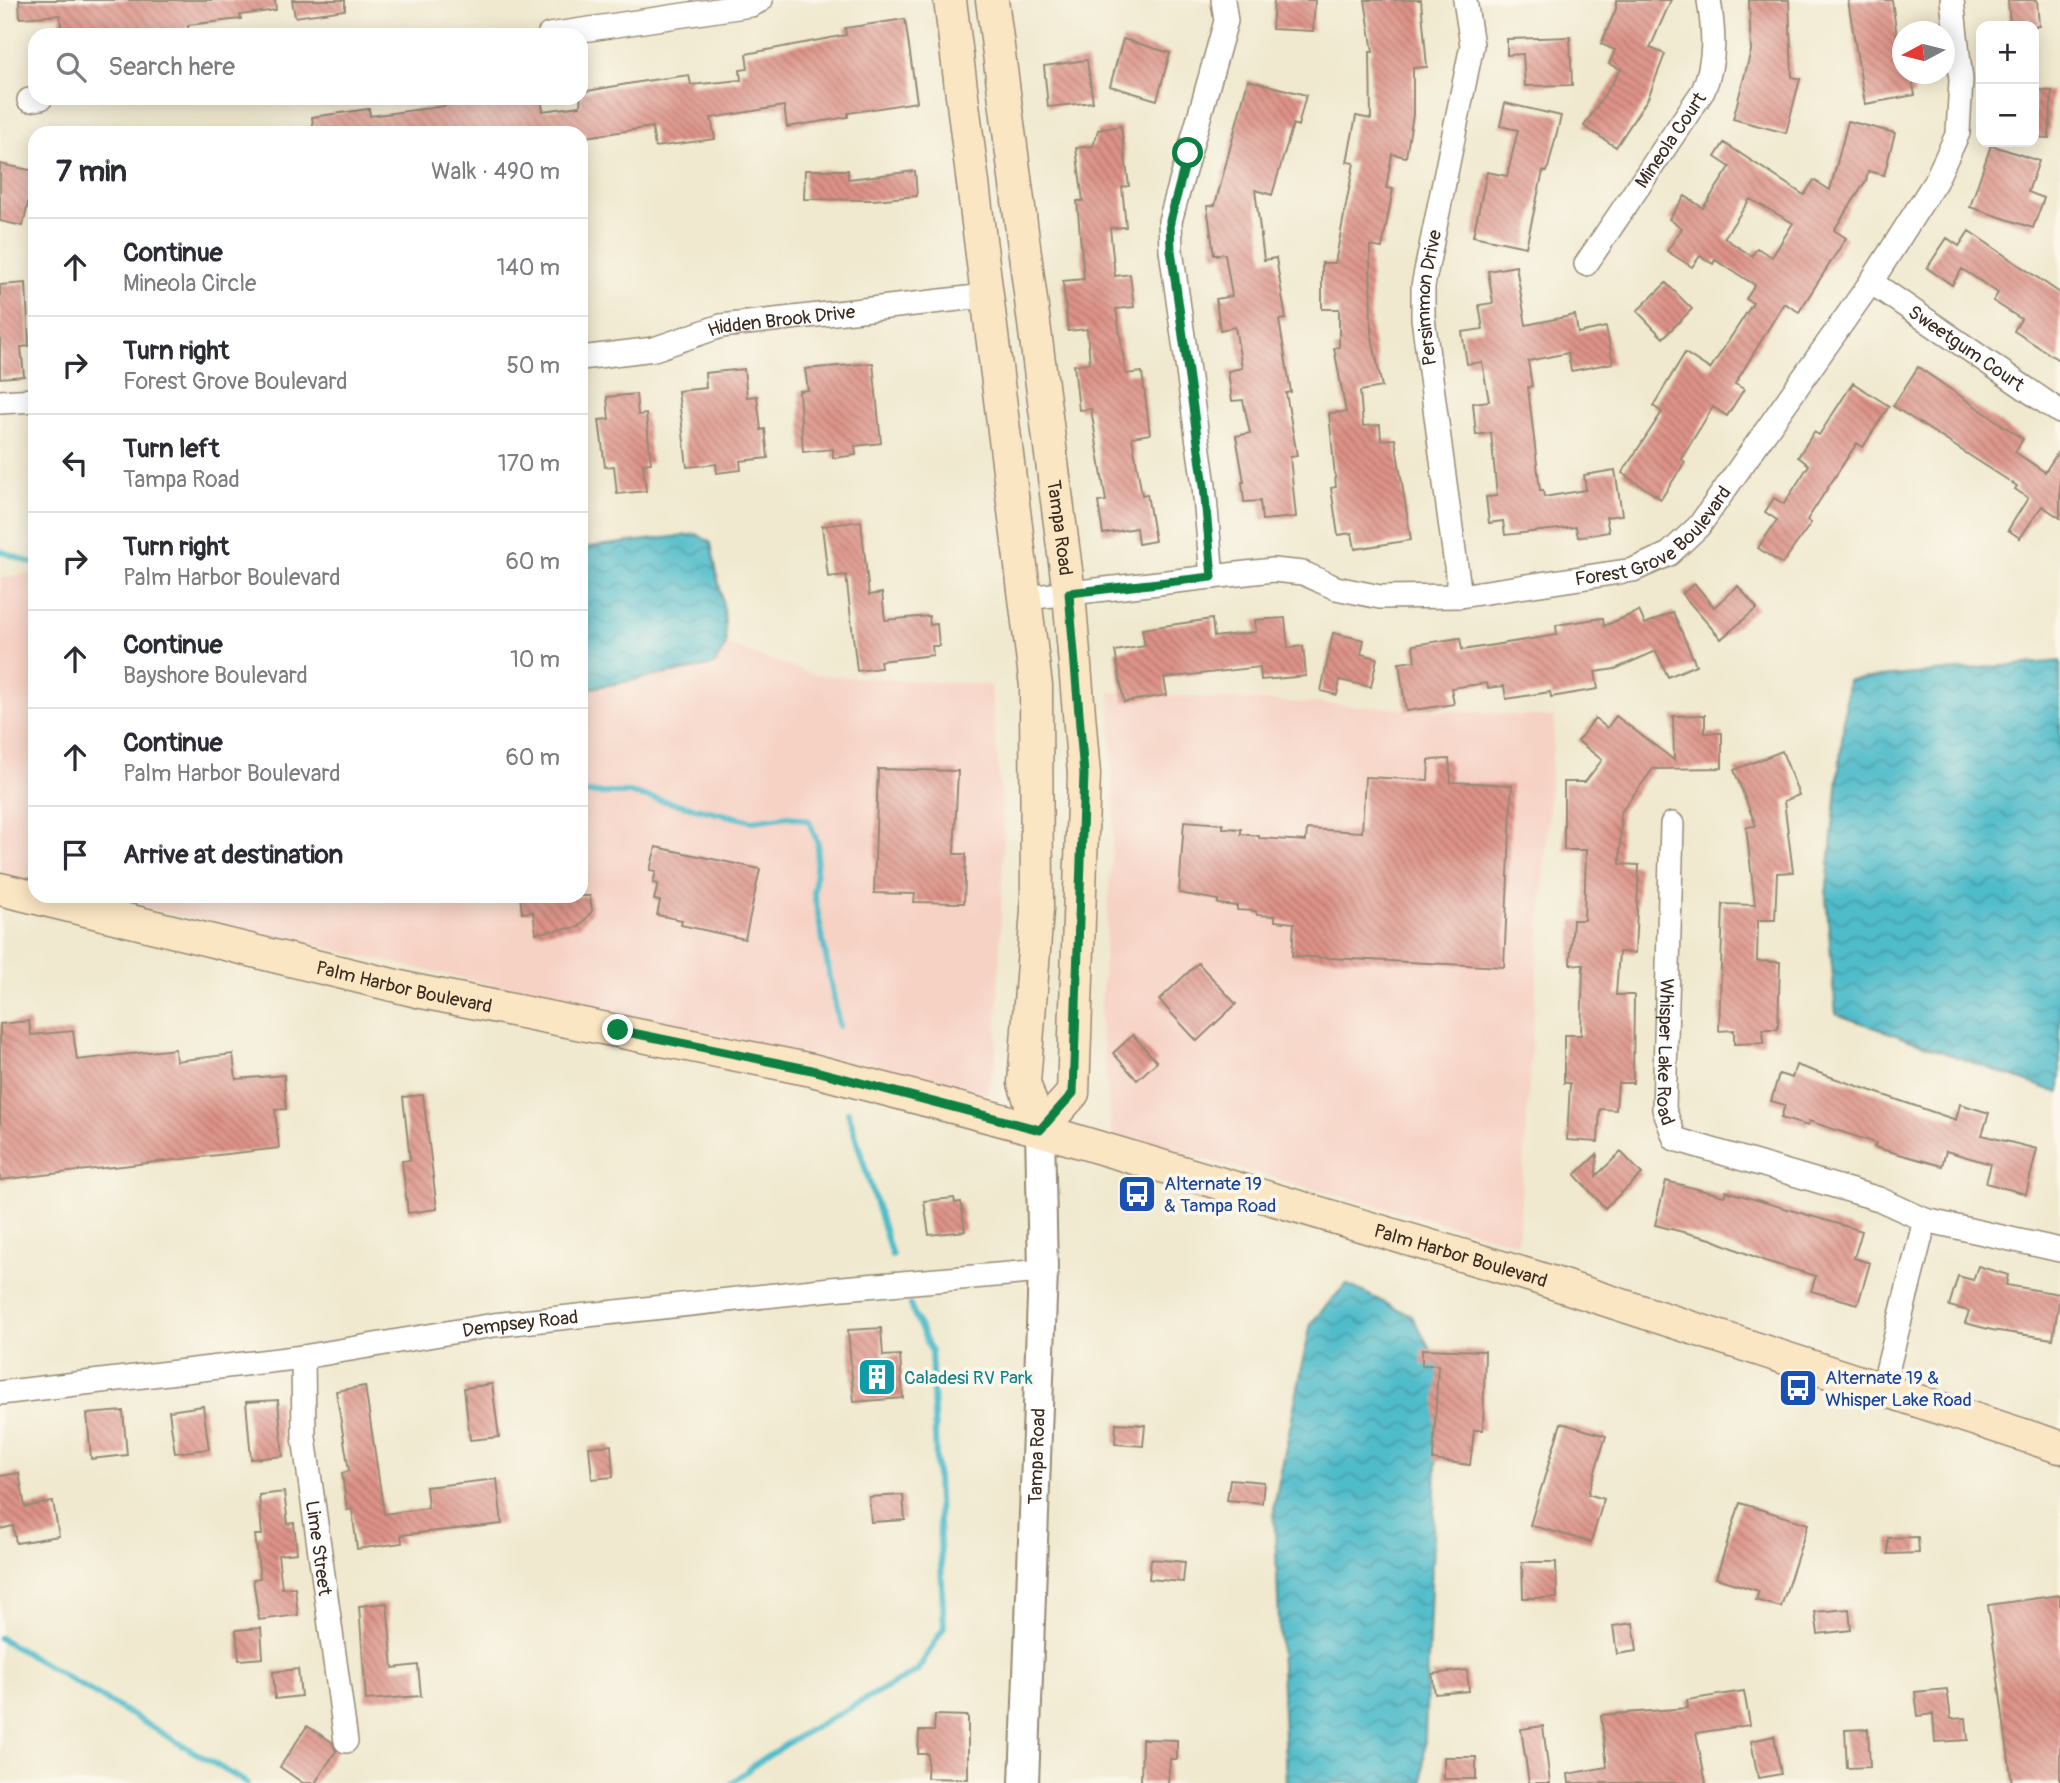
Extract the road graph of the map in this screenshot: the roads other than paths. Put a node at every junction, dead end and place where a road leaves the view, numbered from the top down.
1 (761, 0) edge
2 (950, 0) edge
3 (992, 0) edge
4 (1223, 0) edge
5 (1465, 0) edge
6 (1709, 0) edge
7 (1952, 0) edge
8 (588, 29) edge
9 (1586, 264) dead end
10 (1871, 282) junction
11 (985, 296) junction
12 (588, 357) edge
13 (28, 400) edge
14 (0, 402) edge
15 (2060, 412) edge
16 (1212, 577) junction
17 (1069, 593) junction
18 (1460, 596) junction
19 (1026, 598) junction
20 (1672, 824) dead end
21 (0, 889) edge
22 (28, 896) edge
23 (57, 903) edge
24 (1040, 1130) junction
25 (1925, 1220) junction
26 (2060, 1250) edge
27 (1043, 1271) junction
28 (303, 1357) junction
29 (1882, 1391) junction
30 (0, 1393) edge
31 (2060, 1447) edge
32 (346, 1741) dead end
33 (1024, 1783) edge

1 - 8 street
2 - 11 main road, Tampa Road
3 - 17 main road, Tampa Road
4 - 16 street
5 - 18 street, Persimmon Drive
6 - 9 street, Mineola Court
7 - 10 street, Forest Grove Boulevard
10 - 15 street, Sweetgum Court
10 - 18 street, Forest Grove Boulevard
11 - 12 street, Hidden Brook Drive
11 - 19 main road, Tampa Road
13 - 14 street
16 - 17 street, Forest Grove Boulevard
16 - 18 street, Forest Grove Boulevard
17 - 19 street, Forest Grove Boulevard
17 - 24 main road, Tampa Road
19 - 24 main road, Tampa Road
20 - 25 street, Whisper Lake Road
21 - 22 main road, Palm Harbor Boulevard
23 - 24 main road, Palm Harbor Boulevard
24 - 27 street, Tampa Road
24 - 29 main road, Palm Harbor Boulevard
25 - 26 street, Whisper Lake Road
25 - 29 street
27 - 28 street, Dempsey Road
27 - 33 street, Tampa Road
28 - 30 street, Dempsey Road
28 - 32 street, Lime Street
29 - 31 main road, Palm Harbor Boulevard

